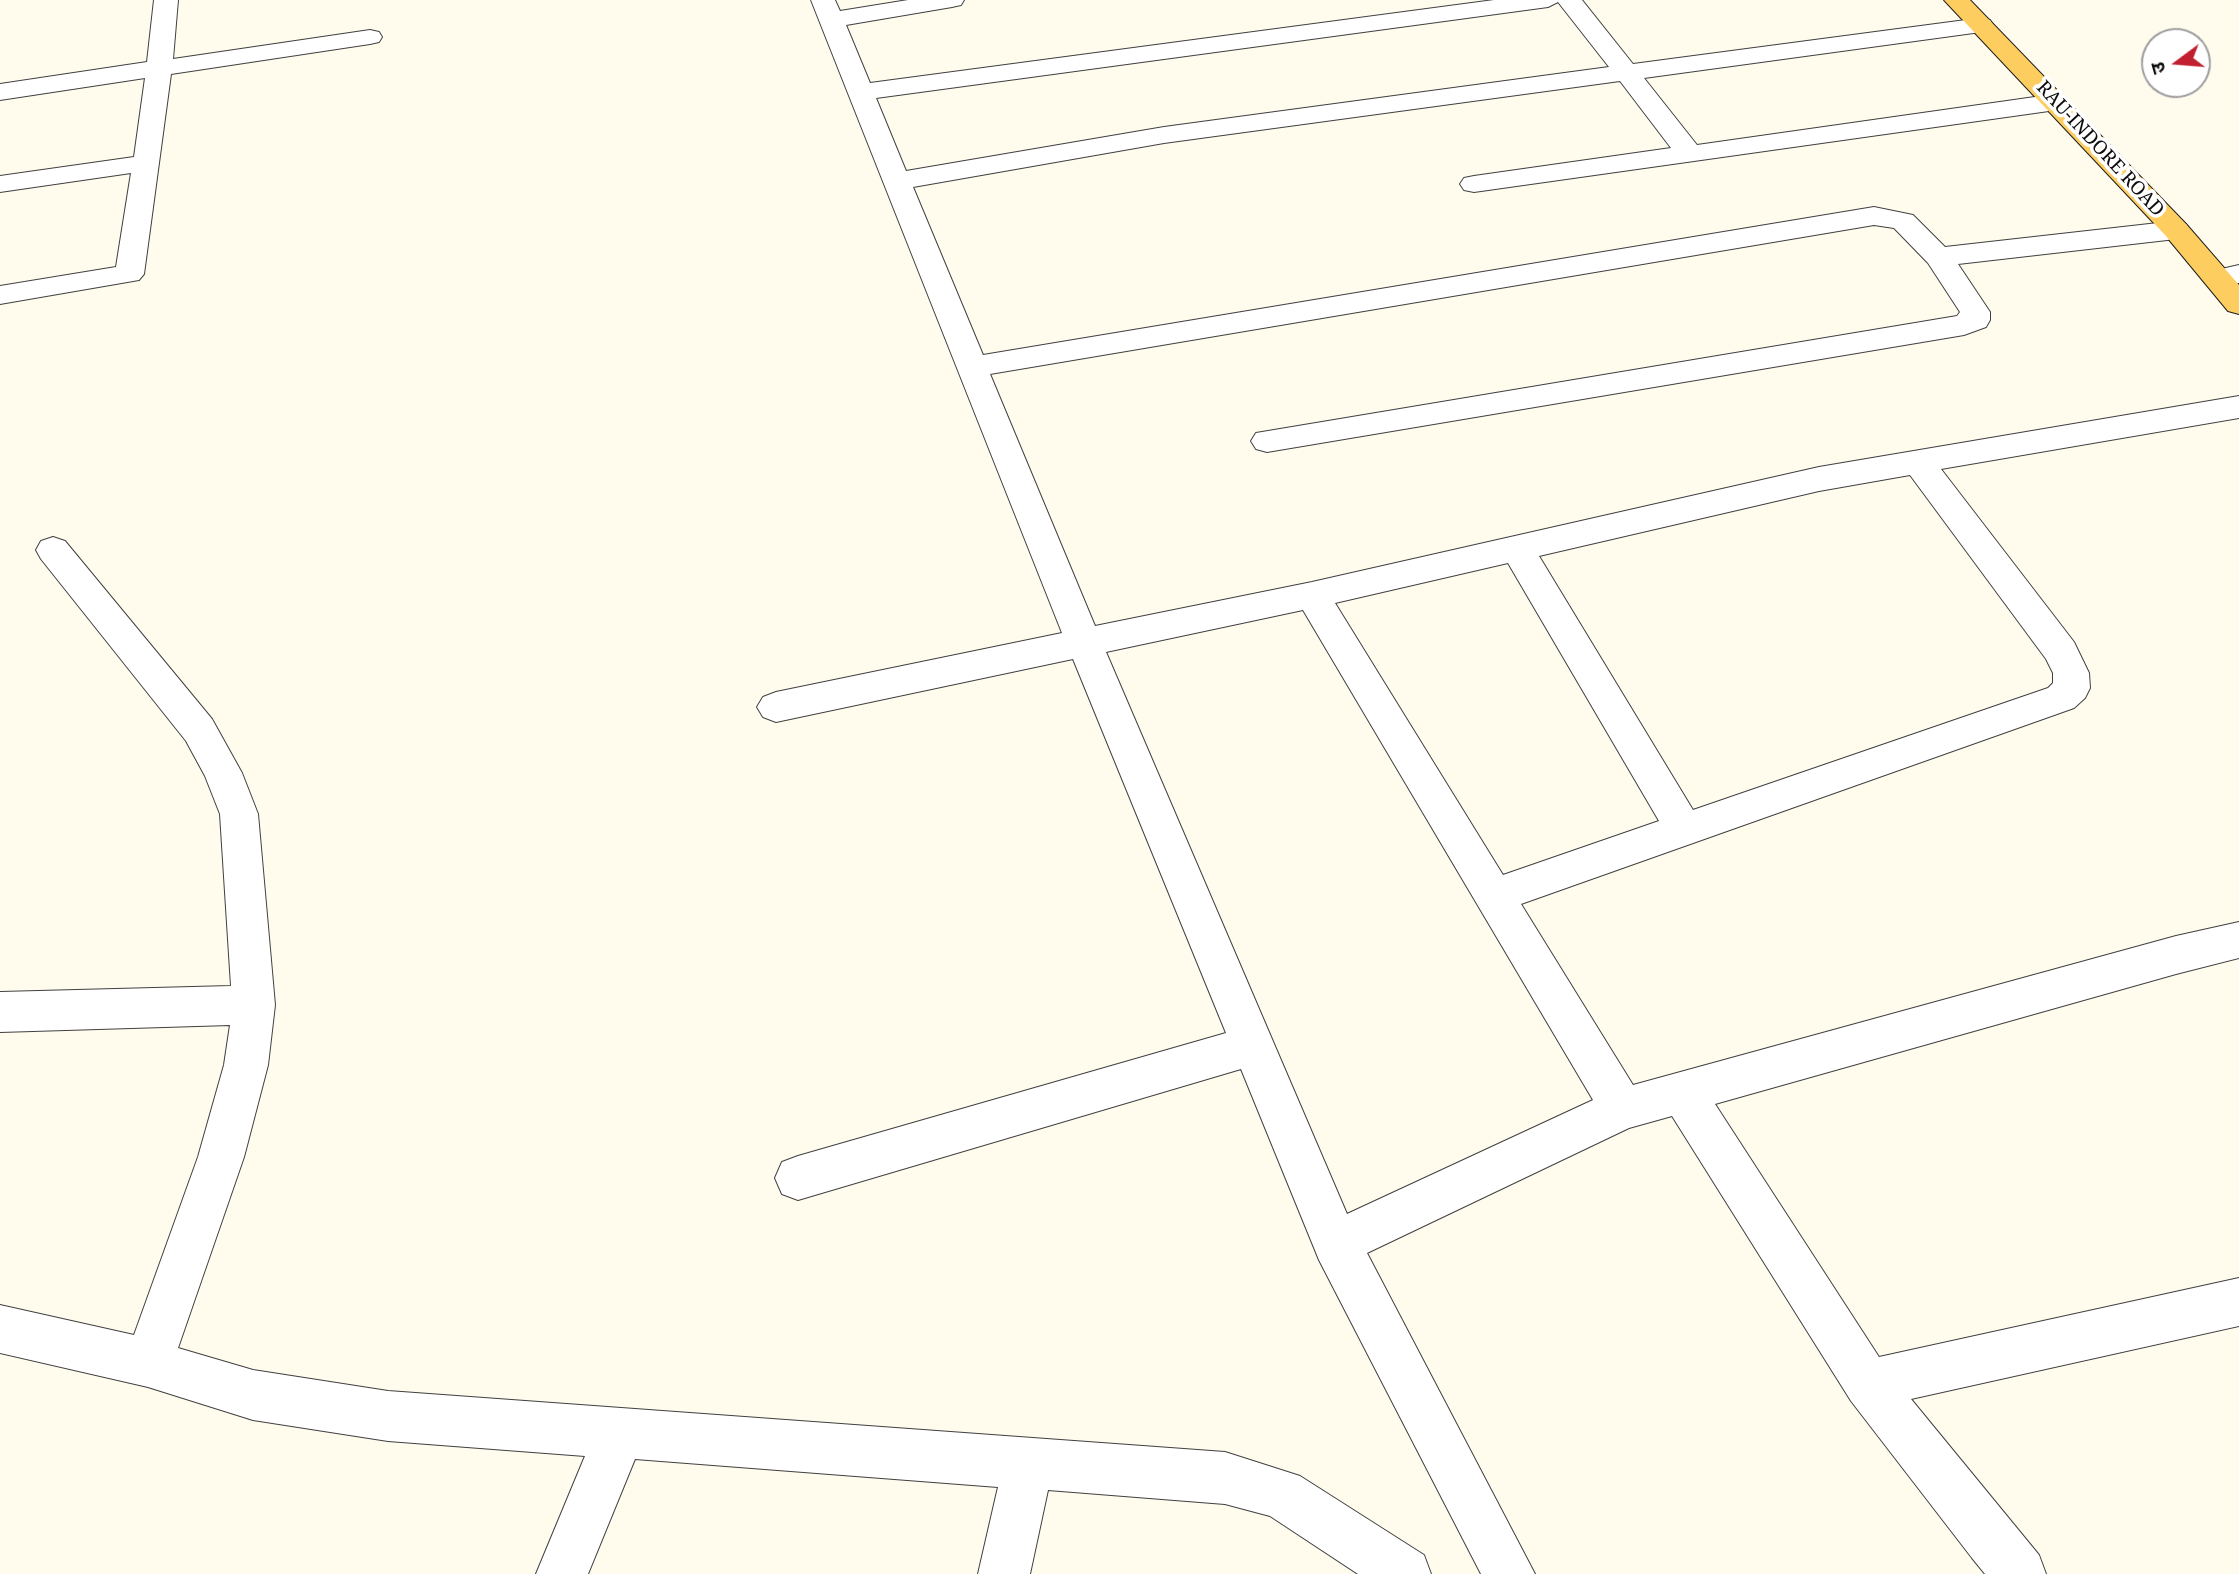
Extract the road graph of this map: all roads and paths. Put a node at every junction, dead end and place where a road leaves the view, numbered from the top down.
1 (166, 0) edge
2 (952, 0) edge
3 (1548, 0) edge
4 (1569, 0) edge
5 (1956, 0) edge
6 (826, 7) edge
7 (1981, 24) junction
8 (370, 37) dead end
9 (159, 68) junction
10 (1626, 72) junction
11 (0, 92) edge
12 (861, 92) junction
13 (2056, 102) junction
14 (1690, 154) junction
15 (147, 163) junction
16 (898, 181) junction
17 (0, 184) edge
18 (1474, 184) dead end
19 (2176, 230) junction
20 (1938, 257) junction
21 (2228, 277) edge
22 (0, 295) edge
23 (2239, 304) edge
24 (974, 367) junction
25 (2239, 407) edge
26 (1267, 441) dead end
27 (1917, 461) junction
28 (1517, 548) junction
29 (53, 550) dead end
30 (1312, 595) junction
31 (1084, 643) junction
32 (776, 707) dead end
33 (1684, 830) junction
34 (1493, 895) junction
35 (2239, 940) edge
36 (254, 1005) junction
37 (0, 1012) edge
38 (1253, 1045) junction
39 (1683, 1094) junction
40 (1623, 1109) junction
41 (798, 1178) dead end
42 (1336, 1243) junction
43 (2239, 1302) edge
44 (0, 1329) edge
45 (148, 1363) junction
46 (1868, 1384) junction
47 (620, 1433) junction
48 (1029, 1462) junction
49 (562, 1574) edge
50 (1004, 1574) edge
51 (1405, 1574) edge
52 (1509, 1574) edge
53 (2020, 1574) edge

1 - 9 street
2 - 6 street
3 - 12 street
4 - 10 street
5 - 7 main road, RAU-INDORE ROAD
6 - 12 street
7 - 10 street
7 - 13 main road, RAU-INDORE ROAD
8 - 9 street
9 - 11 street
9 - 15 street
10 - 14 street
10 - 16 street
12 - 16 street
13 - 14 street
13 - 19 main road, RAU-INDORE ROAD
14 - 18 street
15 - 17 street
15 - 22 street
16 - 24 street
19 - 20 street
19 - 21 main road, RAU-INDORE ROAD
20 - 24 street
20 - 26 street
21 - 23 main road, RAU-INDORE ROAD
24 - 31 street
25 - 27 street
27 - 28 street
27 - 33 street
28 - 30 street
28 - 33 street
29 - 36 street
30 - 31 street
30 - 34 street
31 - 32 street
31 - 38 street
33 - 34 street
34 - 40 street
35 - 39 street
36 - 37 street
36 - 45 street
38 - 41 street
38 - 42 street
39 - 40 street
39 - 46 street
40 - 42 street
42 - 52 street
43 - 46 street
44 - 45 street
45 - 47 street
46 - 53 street
47 - 48 street
47 - 49 street
48 - 50 street
48 - 51 street

